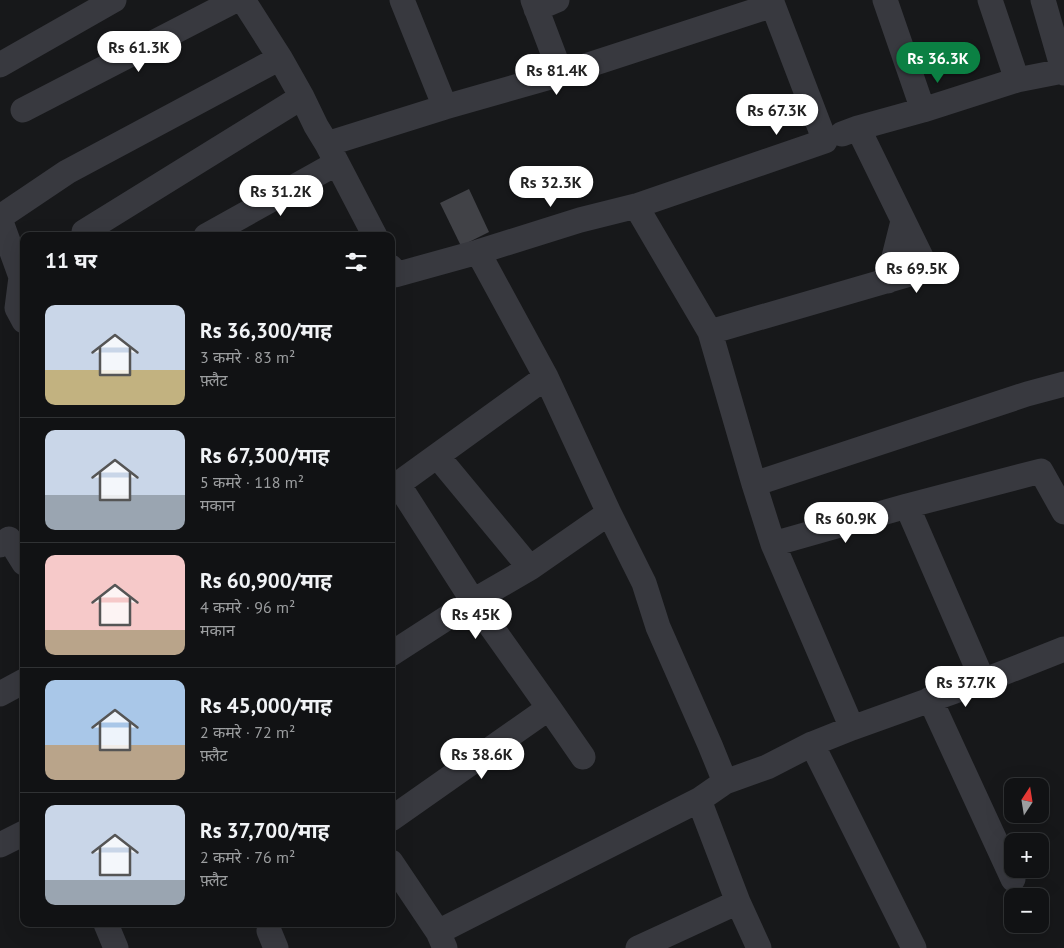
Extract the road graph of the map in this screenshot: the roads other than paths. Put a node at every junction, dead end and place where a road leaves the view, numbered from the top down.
1 (114, 0) edge
2 (236, 0) edge
3 (243, 0) edge
4 (402, 0) edge
5 (885, 0) edge
6 (990, 0) edge
7 (1043, 0) edge
8 (772, 2) edge
9 (542, 3) edge
10 (280, 58) junction
11 (0, 65) edge
12 (1064, 72) edge
13 (561, 74) junction
14 (1017, 80) junction
15 (302, 97) junction
16 (445, 106) junction
17 (23, 110) dead end
18 (923, 110) junction
19 (858, 128) junction
20 (826, 141) junction
21 (332, 153) junction
22 (636, 206) junction
23 (0, 218) edge
24 (903, 221) junction
25 (84, 232) dead end
26 (212, 232) edge
27 (373, 232) edge
28 (478, 252) junction
29 (395, 273) edge
30 (20, 274) edge
31 (888, 281) junction
32 (20, 283) edge
33 (20, 314) edge
34 (710, 332) junction
35 (546, 377) junction
36 (1064, 384) edge
37 (438, 457) junction
38 (754, 484) junction
39 (395, 487) edge
40 (907, 506) junction
41 (1064, 512) edge
42 (609, 513) junction
43 (11, 538) edge
44 (773, 544) junction
45 (20, 555) edge
46 (530, 568) junction
47 (473, 602) junction
48 (1064, 649) edge
49 (395, 651) edge
50 (983, 681) junction
51 (20, 683) edge
52 (0, 694) edge
53 (930, 699) junction
54 (549, 708) junction
55 (852, 728) junction
56 (812, 744) junction
57 (583, 757) dead end
58 (725, 782) junction
59 (699, 800) junction
60 (395, 816) edge
61 (395, 868) edge
62 (1013, 879) dead end
63 (738, 902) junction
64 (107, 927) edge
65 (441, 940) edge
66 (116, 948) edge
67 (638, 948) edge
68 (759, 948) edge
69 (914, 948) edge

1 - 11 street
2 - 17 street
3 - 10 street
4 - 16 street
5 - 18 street
6 - 14 street
7 - 12 street
8 - 13 street
8 - 20 street
9 - 13 street
10 - 15 street
10 - 23 street
12 - 14 street
13 - 16 street
14 - 18 street
15 - 21 street
15 - 25 street
16 - 21 street
18 - 19 street
19 - 20 street
19 - 24 street
20 - 22 street
21 - 26 street
21 - 27 street
22 - 28 street
22 - 34 street
23 - 30 street
24 - 31 street
24 - 31 street
28 - 29 street
28 - 35 street
31 - 34 street
32 - 33 street
34 - 38 street
35 - 37 street
35 - 42 street
36 - 38 street
37 - 39 street
37 - 46 street
38 - 44 street
39 - 47 street
40 - 41 street
40 - 44 street
40 - 50 street
42 - 46 street
42 - 58 street
43 - 45 street
44 - 55 street
46 - 47 street
47 - 49 street
47 - 54 street
48 - 50 street
50 - 53 street
51 - 52 street
53 - 55 street
53 - 62 street
54 - 57 street
54 - 60 street
55 - 56 street
56 - 58 street
56 - 69 street
58 - 59 street
59 - 63 street
59 - 65 street
61 - 65 street
63 - 67 street
63 - 68 street
64 - 66 street

